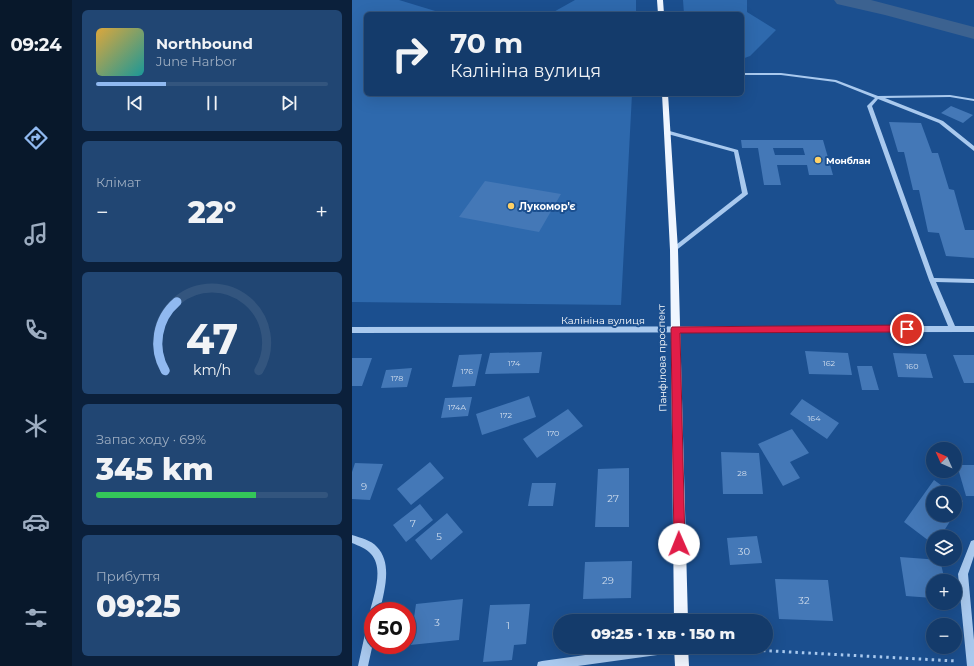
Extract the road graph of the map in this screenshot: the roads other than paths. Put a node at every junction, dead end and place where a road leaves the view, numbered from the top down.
1 (660, 0) edge
2 (661, 12) edge
3 (744, 74) edge
4 (665, 96) edge
5 (878, 97) junction
6 (974, 100) edge
7 (666, 132) junction
8 (974, 149) edge
9 (674, 250) junction
10 (932, 280) junction
11 (974, 281) edge
12 (676, 329) junction
13 (953, 329) junction
14 (974, 329) edge
15 (352, 330) edge
16 (352, 539) edge
17 (974, 544) edge
18 (377, 602) edge
19 (681, 614) edge
20 (366, 654) edge
21 (629, 654) edge
22 (681, 654) edge
23 (972, 664) edge
24 (363, 666) edge
25 (542, 666) edge
26 (682, 666) edge

1 - 2 main road
3 - 5 street
4 - 7 main road, Панфілова проспект
5 - 6 street
5 - 8 street
5 - 10 street
7 - 9 main road, Панфілова проспект
7 - 9 street
9 - 12 main road, Панфілова проспект
10 - 11 street
10 - 13 street
12 - 13 street, Калініна вулиця
12 - 15 street, Калініна вулиця
12 - 19 main road, Панфілова проспект
13 - 14 street, Калініна вулиця
16 - 18 street
17 - 23 street
20 - 24 street
21 - 25 street
22 - 26 main road

